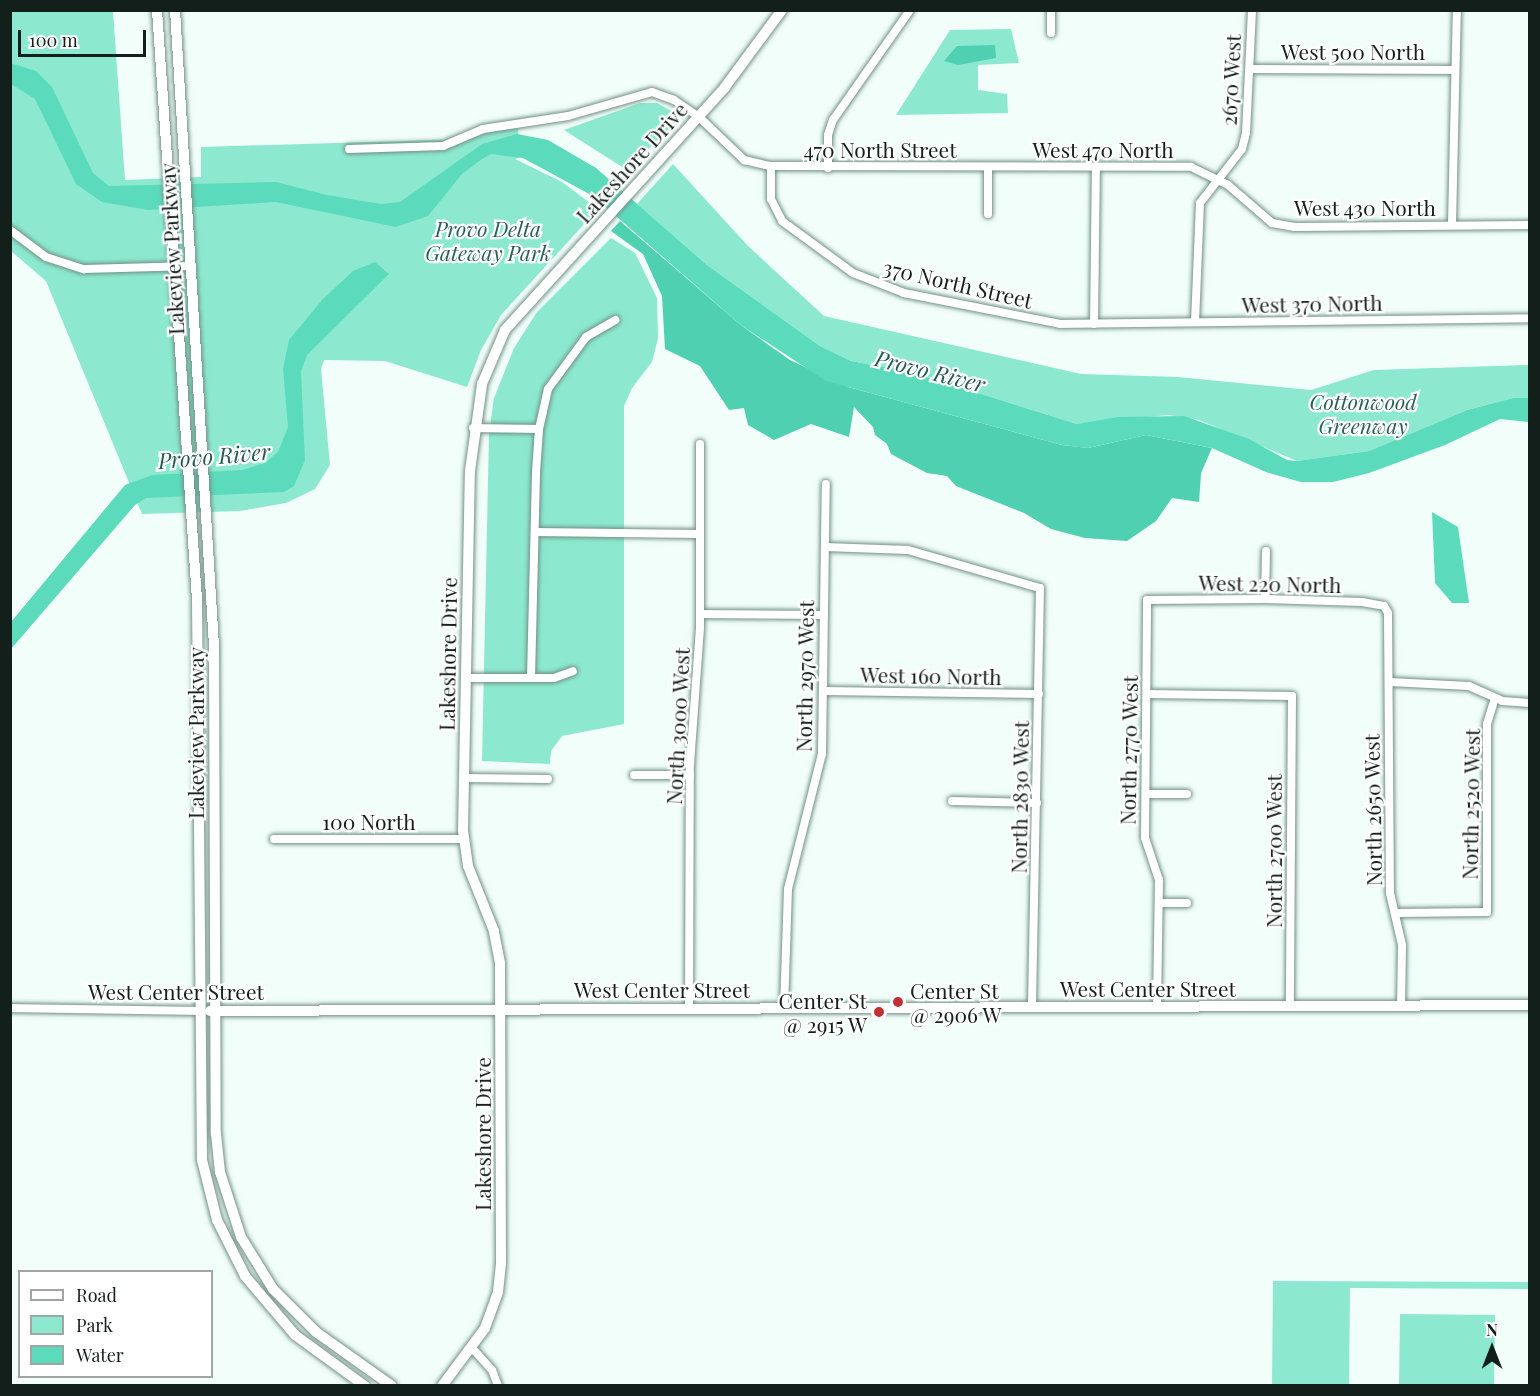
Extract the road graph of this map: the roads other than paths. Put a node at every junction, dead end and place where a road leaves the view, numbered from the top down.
1 (157, 10) edge
2 (175, 10) edge
3 (782, 10) edge
4 (910, 10) edge
5 (1051, 10) edge
6 (1252, 10) edge
7 (1457, 10) edge
8 (1051, 33) dead end
9 (1250, 69) junction
10 (1455, 70) junction
11 (698, 116) junction
12 (349, 148) dead end
13 (771, 166) junction
14 (988, 167) junction
15 (1096, 167) junction
16 (828, 168) junction
17 (1216, 178) junction
18 (988, 214) dead end
19 (1452, 224) junction
20 (1530, 225) edge
21 (10, 230) edge
22 (192, 266) junction
23 (175, 267) junction
24 (1530, 318) edge
25 (615, 320) dead end
26 (1194, 322) junction
27 (1094, 324) junction
28 (473, 428) junction
29 (539, 429) junction
30 (700, 444) dead end
31 (826, 484) dead end
32 (535, 532) junction
33 (699, 534) junction
34 (825, 547) junction
35 (1266, 551) dead end
36 (1265, 599) junction
37 (1147, 600) joint
38 (1388, 613) joint
39 (700, 614) junction
40 (824, 615) junction
41 (573, 671) dead end
42 (466, 678) junction
43 (531, 678) junction
44 (1390, 682) junction
45 (824, 691) junction
46 (1039, 694) junction
47 (1147, 694) junction
48 (1495, 698) junction
49 (1530, 703) edge
50 (634, 775) dead end
51 (690, 775) junction
52 (464, 778) junction
53 (548, 779) dead end
54 (1146, 794) junction
55 (1187, 794) dead end
56 (952, 801) dead end
57 (1037, 802) junction
58 (274, 838) dead end
59 (463, 839) junction
60 (1159, 903) junction
61 (1187, 903) dead end
62 (1396, 913) junction
63 (1530, 1005) edge
64 (1401, 1006) junction
65 (1157, 1007) junction
66 (1290, 1007) junction
67 (10, 1008) edge
68 (1032, 1008) junction
69 (689, 1009) junction
70 (784, 1009) junction
71 (501, 1010) junction
72 (200, 1011) junction
73 (215, 1011) junction
74 (473, 1349) junction
75 (365, 1386) edge
76 (392, 1386) edge
77 (442, 1386) edge
78 (498, 1386) edge

1 - 23 street, Lakeview Parkway
2 - 22 street, Lakeview Parkway
3 - 11 street, Lakeshore Drive
4 - 16 street
5 - 8 street
6 - 9 street, 2670 West
7 - 10 street
9 - 10 street, West 500 North
9 - 17 street, 2670 West
10 - 19 street
11 - 12 street
11 - 13 street
11 - 28 street, Lakeshore Drive
13 - 16 street, 470 North Street
13 - 27 street, 370 North Street
14 - 15 street, West 470 North
14 - 16 street, 470 North Street
14 - 18 street
15 - 17 street, West 470 North
15 - 27 street
17 - 19 street, West 430 North
17 - 26 street, 2670 West
19 - 20 street, West 430 North
21 - 23 street
22 - 23 street
22 - 73 street, Lakeview Parkway
23 - 72 street, Lakeview Parkway
24 - 26 street, West 370 North
25 - 29 street
26 - 27 street, West 370 North
28 - 29 street
28 - 42 street, Lakeshore Drive
29 - 32 street
30 - 33 street, North 3000 West
31 - 34 street, North 2970 West
32 - 33 street
32 - 43 street
33 - 39 street, North 3000 West
34 - 40 street, North 2970 West
34 - 46 street, North 2830 West
35 - 36 street
36 - 37 street, West 220 North
36 - 38 street, West 220 North
37 - 47 street, North 2770 West
38 - 44 street, North 2650 West
39 - 40 street
39 - 51 street, North 3000 West
40 - 45 street, North 2970 West
41 - 43 street
42 - 43 street
42 - 52 street, Lakeshore Drive
44 - 48 street
44 - 62 street, North 2650 West
45 - 46 street, West 160 North
45 - 70 street, North 2970 West
46 - 57 street, North 2830 West
47 - 54 street, North 2770 West
47 - 66 street, North 2700 West
48 - 49 street
48 - 62 street, North 2520 West
50 - 51 street
51 - 69 street, North 3000 West
52 - 53 street
52 - 59 street, Lakeshore Drive
54 - 55 street
54 - 60 street, North 2770 West
56 - 57 street
57 - 68 street, North 2830 West
58 - 59 street, 100 North
59 - 71 street, Lakeshore Drive
60 - 61 street
60 - 65 street, North 2770 West
62 - 64 street, North 2650 West
63 - 64 street, West Center Street
64 - 66 street, West Center Street
65 - 66 street, West Center Street
65 - 68 street, West Center Street
67 - 72 street, West Center Street
68 - 70 street, West Center Street
69 - 70 street, West Center Street
69 - 71 street, West Center Street
71 - 73 street, West Center Street
71 - 74 street, Lakeshore Drive
72 - 73 street, West Center Street
72 - 75 street, Lakeview Parkway
73 - 76 street, Lakeview Parkway
74 - 77 street, Lakeshore Drive
74 - 78 street

